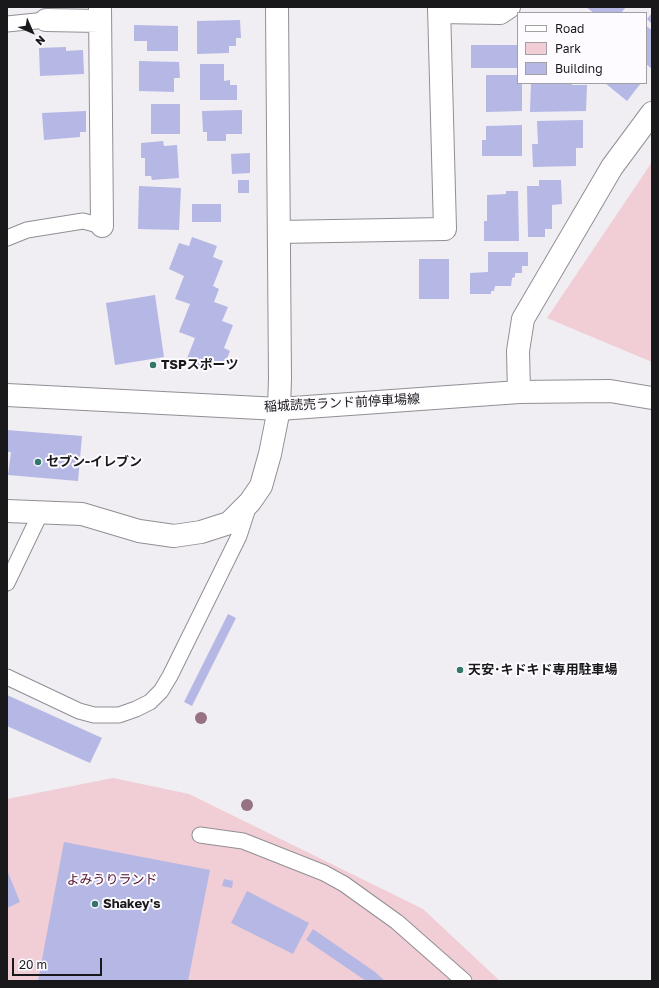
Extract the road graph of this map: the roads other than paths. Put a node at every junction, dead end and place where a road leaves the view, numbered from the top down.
1 (277, 7) edge
2 (509, 7) edge
3 (439, 10) edge
4 (100, 14) edge
5 (46, 20) joint
6 (7, 24) edge
7 (652, 112) edge
8 (102, 226) joint
9 (279, 232) junction
10 (7, 238) edge
11 (519, 392) junction
12 (7, 395) edge
13 (652, 398) edge
14 (279, 409) junction
15 (250, 502) junction
16 (7, 511) edge
17 (41, 512) junction
18 (7, 583) edge
19 (7, 677) edge
20 (200, 835) dead end
21 (464, 981) edge

1 - 9 street
2 - 3 street
3 - 9 street
4 - 5 street
4 - 8 street
5 - 6 lane
7 - 11 street
8 - 10 lane
9 - 14 street
11 - 13 street, 稲城読売ランド前停車場線
11 - 14 street, 稲城読売ランド前停車場線
12 - 14 street, 稲城読売ランド前停車場線
14 - 15 street
15 - 17 street
15 - 19 lane
16 - 17 street
17 - 18 lane
20 - 21 lane

